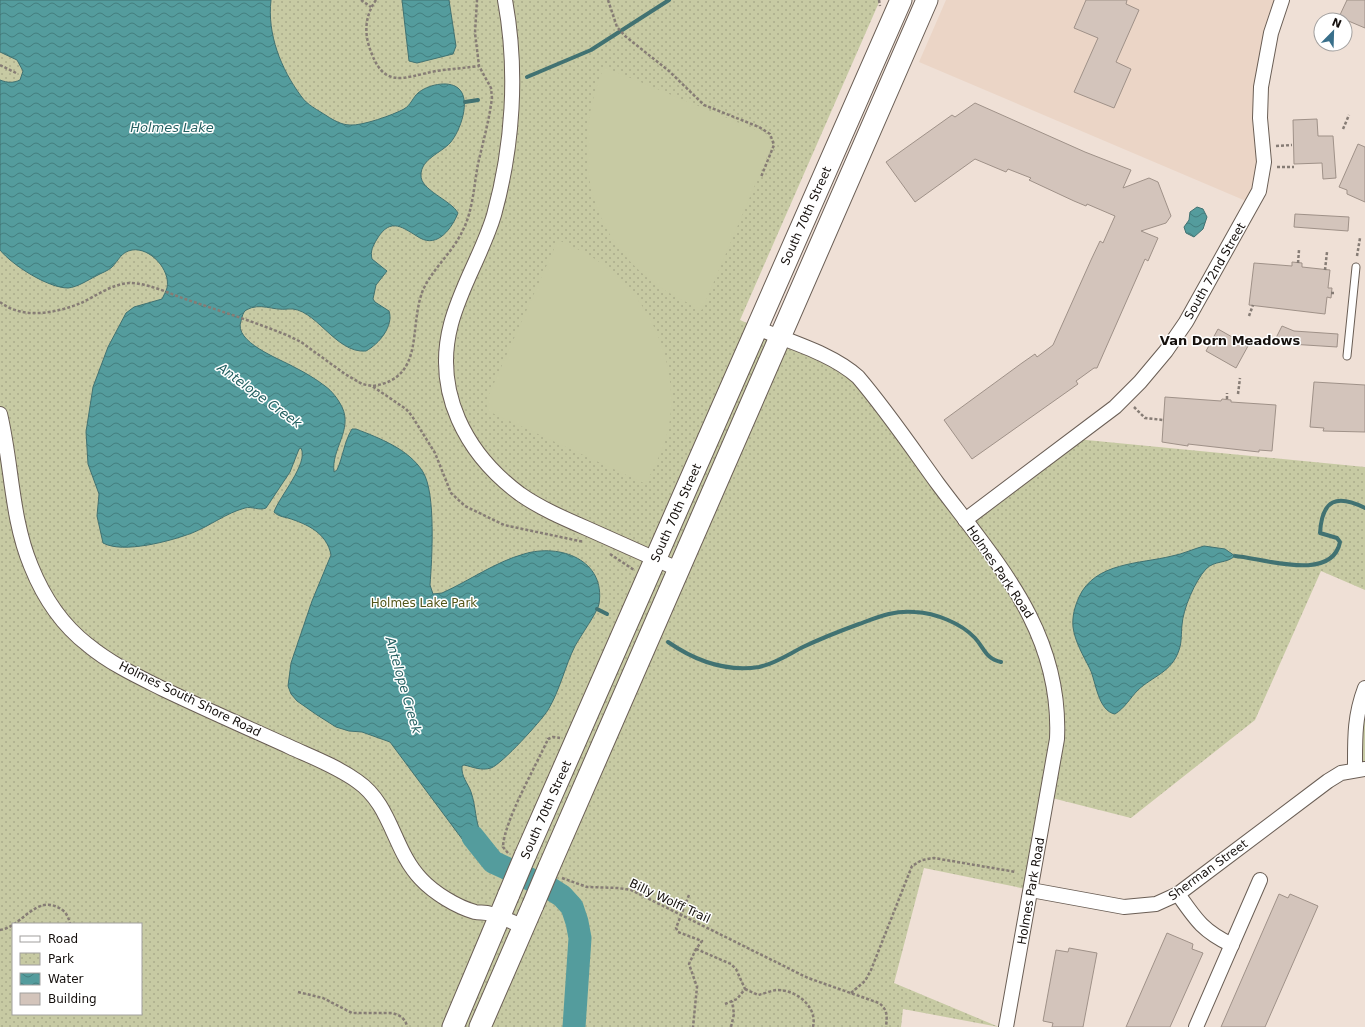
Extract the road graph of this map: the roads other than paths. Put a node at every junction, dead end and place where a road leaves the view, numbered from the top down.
1 (505, 0) edge
2 (901, 0) edge
3 (928, 0) edge
4 (1282, 0) edge
5 (1356, 267) dead end
6 (757, 328) junction
7 (780, 338) junction
8 (1347, 356) dead end
9 (0, 414) edge
10 (965, 520) junction
11 (656, 560) junction
12 (680, 570) junction
13 (1365, 688) edge
14 (1360, 769) edge
15 (1260, 880) dead end
16 (1031, 890) junction
17 (1178, 894) junction
18 (476, 912) junction
19 (500, 916) junction
20 (524, 927) junction
21 (489, 941) junction
22 (1232, 945) junction
23 (453, 1027) edge
24 (480, 1027) edge
25 (1006, 1027) edge
26 (1196, 1027) edge

1 - 11 street
2 - 6 main road, South 70th Street
3 - 7 main road, South 70th Street
4 - 10 street, South 72nd Street
5 - 8 lane
6 - 7 street, Holmes Park Road
6 - 11 main road, South 70th Street
7 - 10 street, Holmes Park Road
7 - 12 main road, South 70th Street
9 - 18 street, Holmes South Shore Road
10 - 16 street, Holmes Park Road
11 - 12 street
11 - 19 main road, South 70th Street, bridge
12 - 20 main road, South 70th Street, bridge
13 - 14 street
14 - 17 street, Sherman Street
15 - 22 street
16 - 17 street, Sherman Street
16 - 25 street, Holmes Park Road
17 - 22 street
18 - 19 street, Holmes South Shore Road
18 - 21 street
19 - 20 street, Holmes South Shore Road
19 - 21 main road, South 70th Street
20 - 24 main road, South 70th Street
21 - 23 main road, South 70th Street
22 - 26 street

